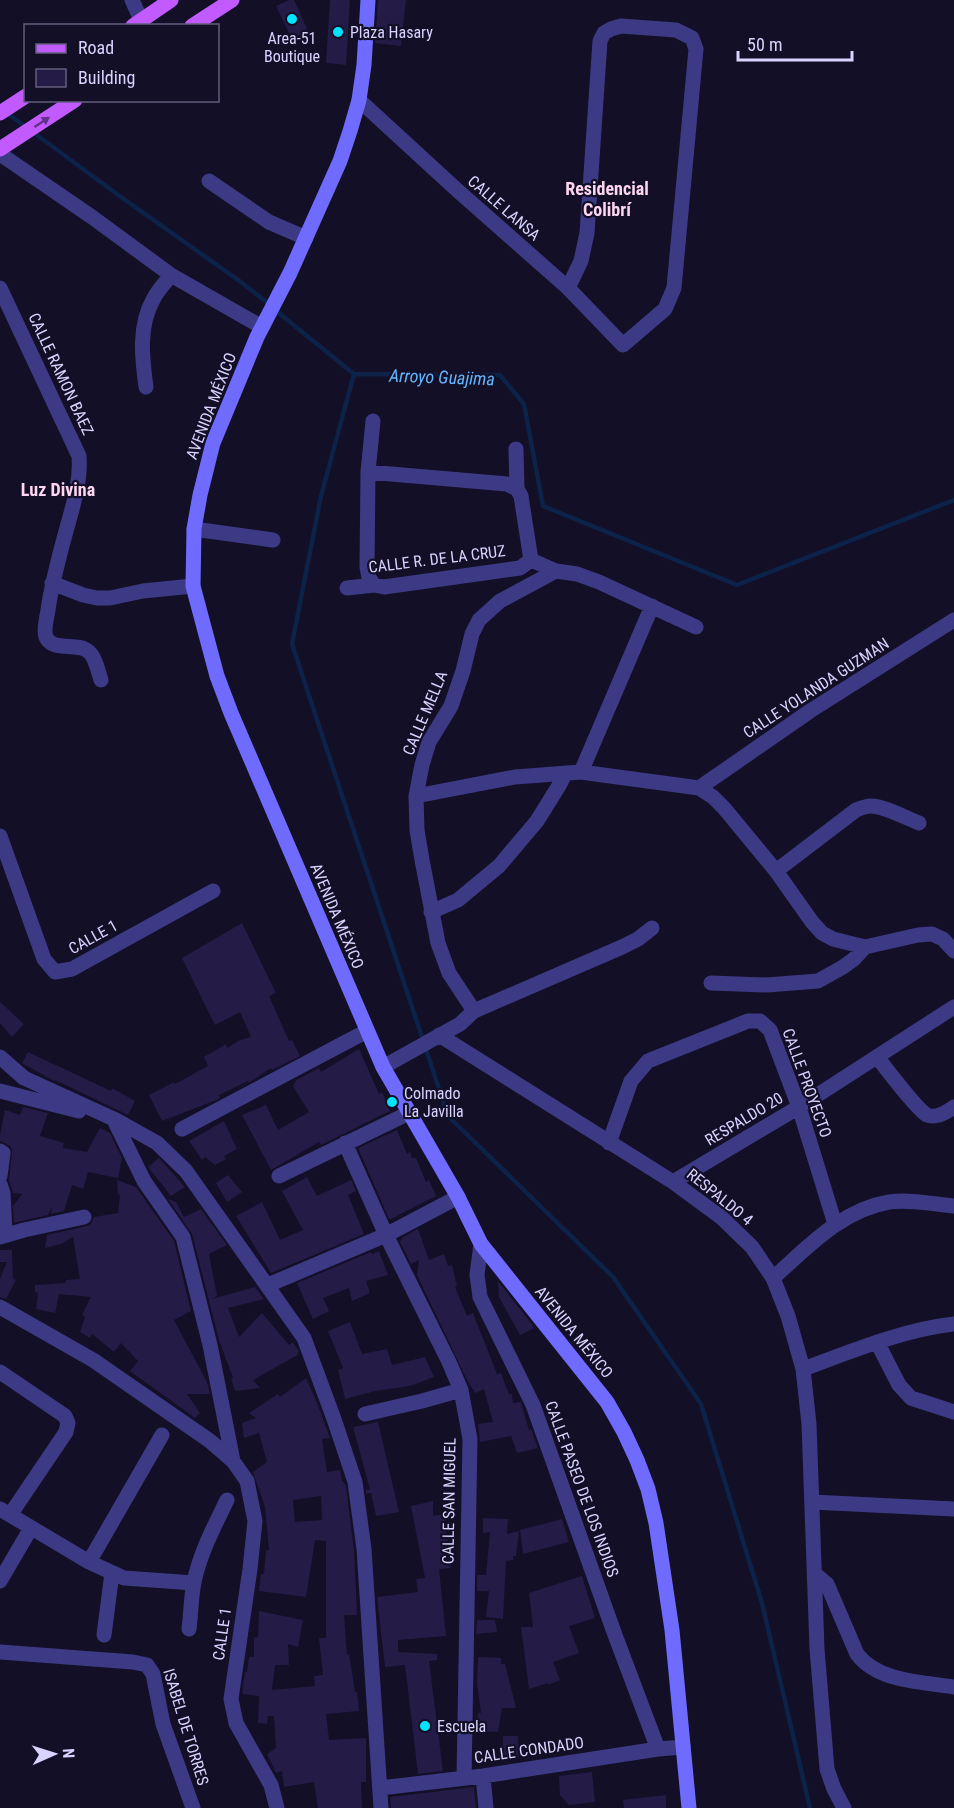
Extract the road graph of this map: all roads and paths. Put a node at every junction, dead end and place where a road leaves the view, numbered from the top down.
1 (132, 0) edge
2 (171, 0) edge
3 (232, 0) edge
4 (368, 0) edge
5 (137, 23) edge
6 (195, 24) edge
7 (24, 97) edge
8 (359, 100) junction
9 (72, 102) edge
10 (0, 113) edge
11 (3, 149) edge
12 (209, 181) dead end
13 (306, 238) junction
14 (171, 275) junction
15 (0, 288) edge
16 (568, 288) junction
17 (259, 332) junction
18 (146, 387) dead end
19 (373, 421) dead end
20 (516, 449) dead end
21 (368, 472) junction
22 (517, 489) junction
23 (194, 528) junction
24 (273, 540) dead end
25 (531, 560) junction
26 (556, 571) junction
27 (52, 583) junction
28 (374, 585) junction
29 (193, 586) junction
30 (347, 588) dead end
31 (652, 606) junction
32 (954, 620) edge
33 (696, 627) dead end
34 (101, 680) dead end
35 (581, 772) junction
36 (565, 774) junction
37 (699, 788) junction
38 (416, 796) junction
39 (919, 823) dead end
40 (0, 836) edge
41 (776, 871) junction
42 (213, 891) dead end
43 (431, 912) junction
44 (651, 928) dead end
45 (865, 947) junction
46 (954, 951) edge
47 (711, 983) dead end
48 (954, 1007) edge
49 (474, 1011) junction
50 (367, 1031) junction
51 (439, 1035) junction
52 (0, 1057) edge
53 (877, 1057) junction
54 (383, 1066) junction
55 (0, 1091) edge
56 (799, 1107) junction
57 (954, 1107) edge
58 (409, 1113) junction
59 (116, 1120) junction
60 (182, 1129) dead end
61 (345, 1143) junction
62 (609, 1143) junction
63 (0, 1151) edge
64 (0, 1176) edge
65 (279, 1176) dead end
66 (673, 1182) junction
67 (0, 1184) edge
68 (458, 1197) junction
69 (954, 1206) edge
70 (84, 1217) dead end
71 (835, 1224) junction
72 (386, 1234) junction
73 (0, 1237) edge
74 (481, 1244) junction
75 (773, 1278) junction
76 (268, 1285) junction
77 (0, 1307) edge
78 (954, 1324) edge
79 (877, 1342) junction
80 (803, 1369) junction
81 (0, 1372) edge
82 (461, 1390) junction
83 (954, 1412) edge
84 (365, 1413) dead end
85 (162, 1435) dead end
86 (233, 1461) junction
87 (227, 1500) dead end
88 (812, 1502) junction
89 (954, 1509) edge
90 (5, 1512) edge
91 (31, 1528) junction
92 (89, 1562) junction
93 (112, 1573) junction
94 (815, 1574) junction
95 (0, 1581) edge
96 (194, 1583) junction
97 (189, 1629) dead end
98 (104, 1635) dead end
99 (0, 1652) edge
100 (954, 1688) edge
101 (682, 1747) junction
102 (658, 1749) junction
103 (483, 1776) junction
104 (464, 1778) junction
105 (380, 1788) junction
106 (190, 1806) edge
107 (278, 1808) edge
108 (381, 1808) edge
109 (486, 1808) edge
110 (689, 1808) edge
111 (844, 1808) edge

1 - 5 street
2 - 5 main road
3 - 6 main road
4 - 8 street, AVENIDA MÉXICO
7 - 10 main road
8 - 13 street, AVENIDA MÉXICO
8 - 16 street, CALLE LANSA
11 -> 9 main road
11 - 14 street
12 - 13 street
13 - 17 street, AVENIDA MÉXICO
14 - 17 street
14 - 18 street
15 - 27 street, CALLE RAMON BAEZ
16 - 16 street, CALLE LANSA
17 - 23 street, AVENIDA MÉXICO
19 - 21 street
20 - 22 street
21 - 22 street
21 - 28 street
22 - 25 street
23 - 24 street
23 - 29 street, AVENIDA MÉXICO
25 - 26 street, CALLE R. DE LA CRUZ
25 - 28 street, CALLE R. DE LA CRUZ
26 - 31 street, CALLE R. DE LA CRUZ
26 - 38 street, CALLE MELLA
27 - 29 street
27 - 34 street, CALLE RAMON BAEZ
28 - 30 street, CALLE R. DE LA CRUZ
29 - 50 street, AVENIDA MÉXICO
31 - 33 street, CALLE R. DE LA CRUZ
31 - 35 street
32 - 37 street, CALLE YOLANDA GUZMAN
35 - 36 street
35 - 37 street
36 - 38 street
36 - 43 street
37 - 41 street
38 - 43 street, CALLE MELLA
39 - 41 street
40 - 42 street, CALLE 1
41 - 45 street
43 - 49 street, CALLE MELLA
44 - 49 street
45 - 46 street
45 - 47 street
48 - 53 street, RESPALDO 20
49 - 51 street
50 - 54 street, AVENIDA MÉXICO
50 - 60 street
51 - 54 street
51 - 62 street, RESPALDO 4
52 - 59 street
53 - 56 street, RESPALDO 20
53 - 57 street
54 - 58 street, AVENIDA MÉXICO
55 - 59 street
56 - 62 street, CALLE PROYECTO
56 - 66 street, RESPALDO 20
56 - 71 street, CALLE PROYECTO
58 - 61 street
58 - 68 street, AVENIDA MÉXICO
59 - 76 street
59 - 86 street
61 - 65 street
61 - 72 street, CALLE SAN MIGUEL
62 - 66 street, RESPALDO 4
63 - 64 street
66 - 75 street, RESPALDO 4
67 - 73 street
68 - 72 street
68 - 74 street, AVENIDA MÉXICO
69 - 71 street
70 - 73 street
71 - 75 street
72 - 76 street
72 - 82 street, CALLE SAN MIGUEL
74 - 101 street, AVENIDA MÉXICO
74 - 102 street, CALLE PASEO DE LOS INDIOS
75 - 80 street, RESPALDO 4
76 - 105 street
77 - 86 street
78 - 79 street
79 - 80 street
79 - 83 street
80 - 88 street, RESPALDO 4
81 - 90 street
82 - 84 street
82 - 104 street, CALLE SAN MIGUEL
85 - 92 street
86 - 107 street, CALLE 1
87 - 96 street
88 - 89 street
88 - 94 street, RESPALDO 4
90 - 91 street
91 - 92 street
91 - 95 street
92 - 93 street
93 - 96 street
93 - 98 street
94 - 100 street
94 - 111 street, RESPALDO 4
96 - 97 street
99 - 106 street, ISABEL DE TORRES
101 - 102 street, CALLE CONDADO
101 - 110 street, AVENIDA MÉXICO
102 - 103 street, CALLE CONDADO
103 - 104 street, CALLE CONDADO
103 - 109 street
104 - 105 street, CALLE CONDADO
105 - 108 street

